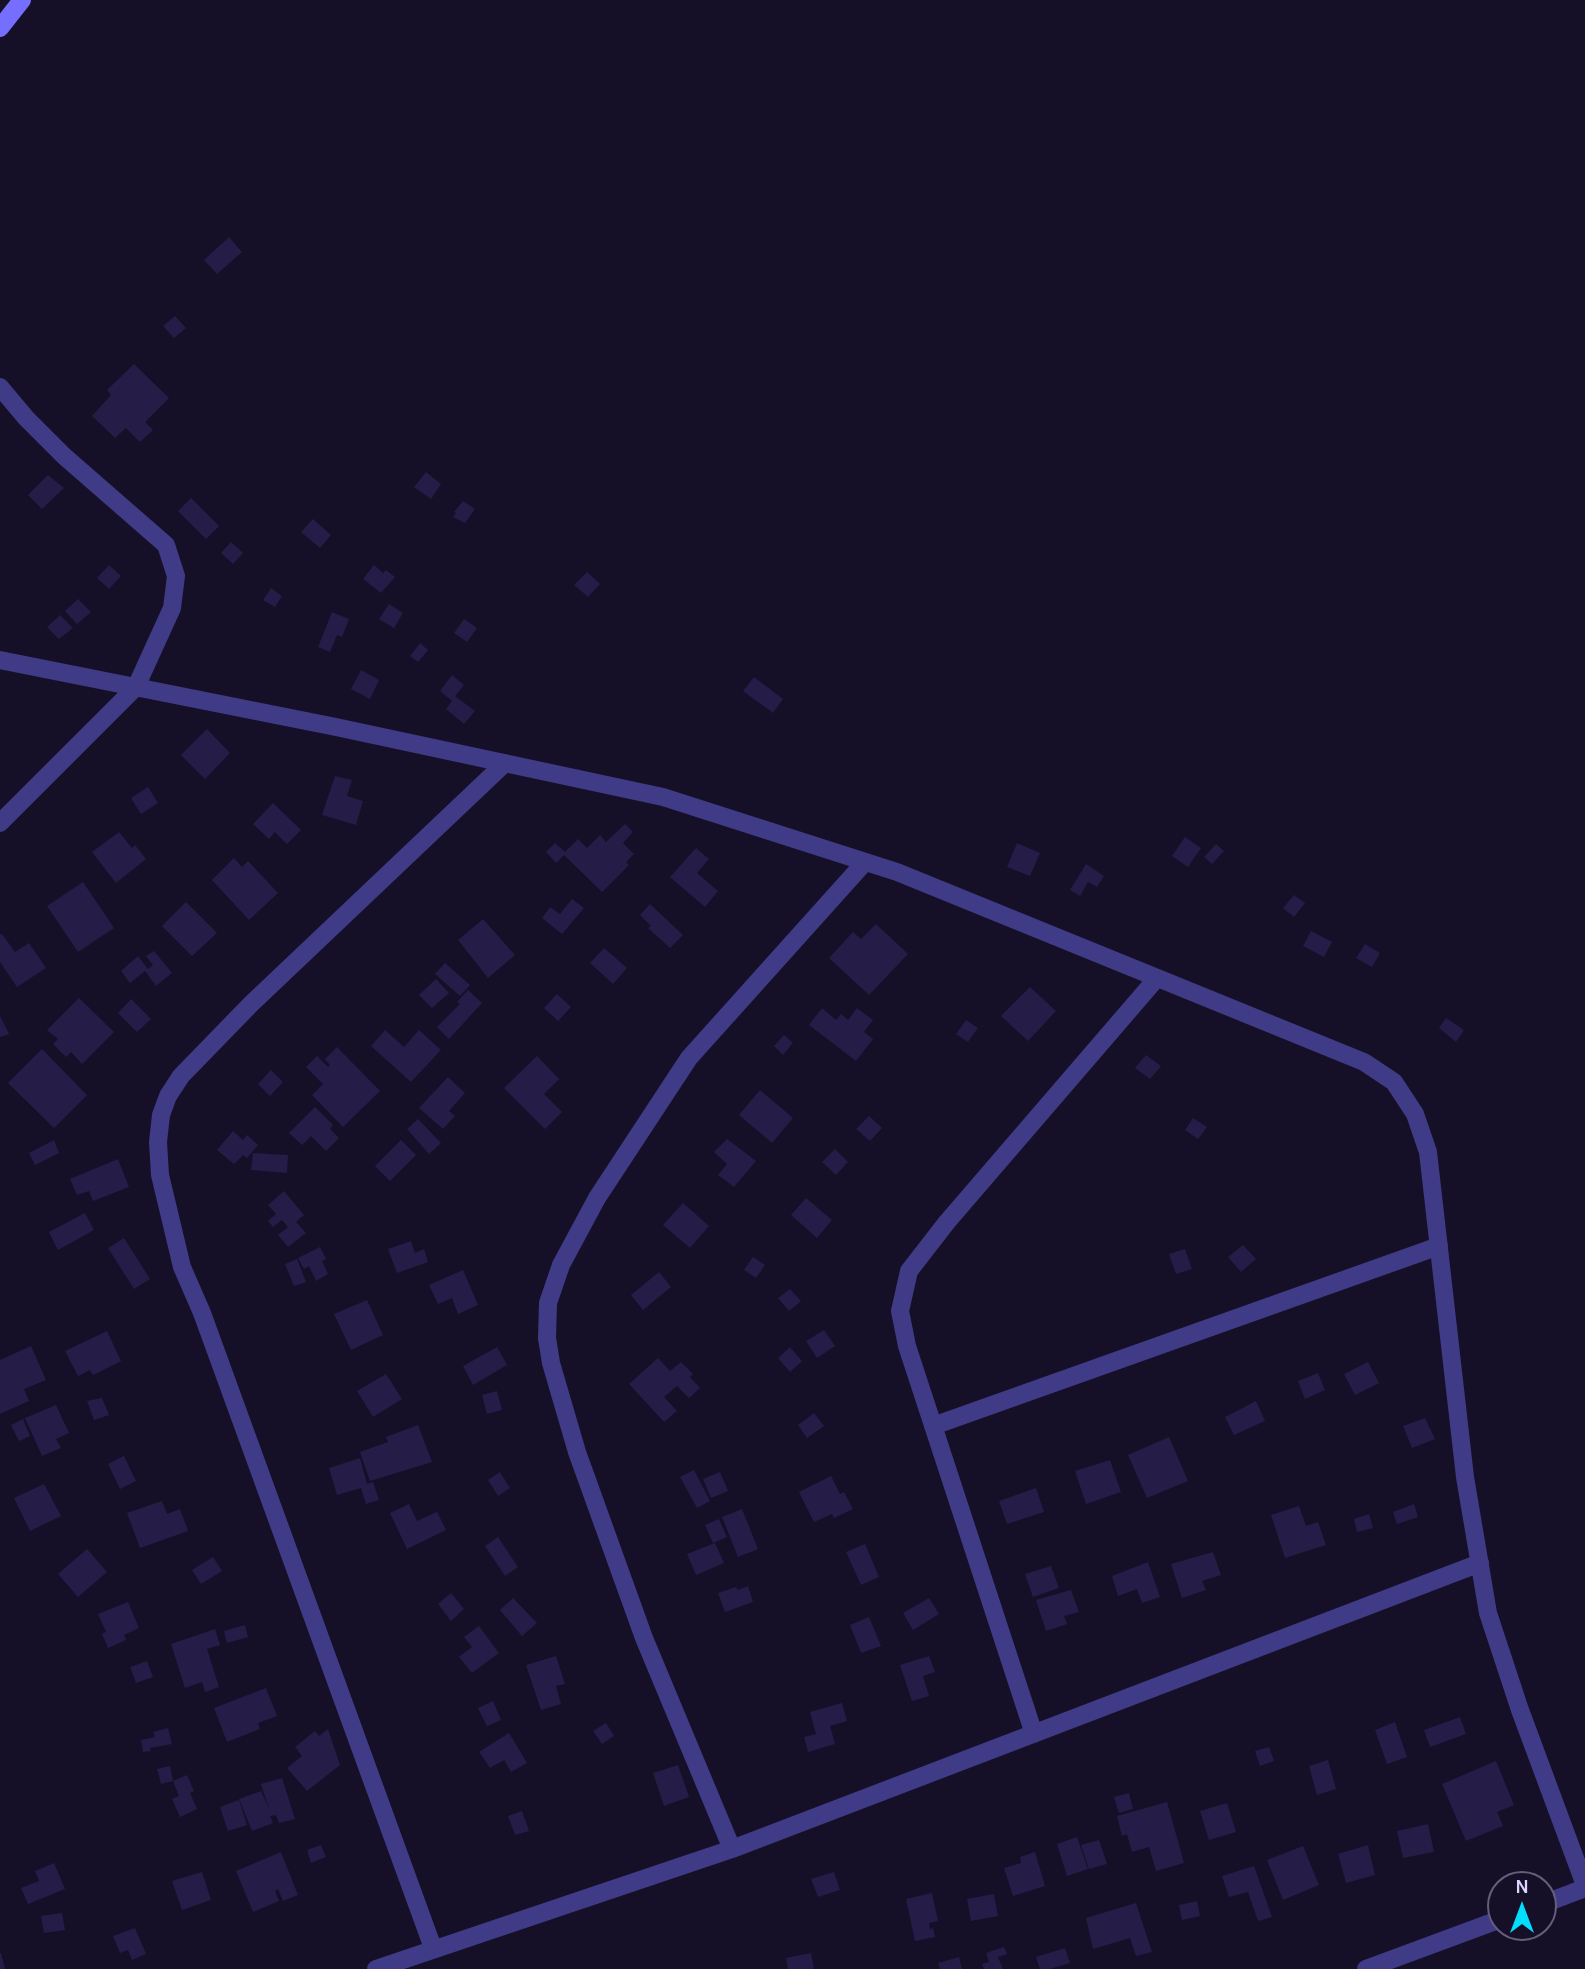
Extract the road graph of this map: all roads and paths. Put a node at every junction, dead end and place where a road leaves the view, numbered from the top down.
1 (22, 0) edge
2 (0, 28) edge
3 (0, 387) edge
4 (0, 660) edge
5 (136, 687) junction
6 (505, 763) junction
7 (0, 823) edge
8 (865, 862) junction
9 (1157, 978) junction
10 (1439, 1246) junction
11 (933, 1426) junction
12 (1480, 1563) junction
13 (1034, 1734) junction
14 (732, 1849) junction
15 (1585, 1886) edge
16 (1557, 1898) edge
17 (1487, 1924) edge
18 (433, 1948) junction
19 (376, 1969) edge
20 (1366, 1969) edge

1 - 2 street
3 - 5 street
4 - 5 street
5 - 6 street
5 - 7 street
6 - 8 street
6 - 18 street
8 - 9 street
8 - 14 street
9 - 10 street
9 - 11 street
10 - 11 street
10 - 12 street
11 - 13 street
12 - 13 street
12 - 15 street
13 - 14 street
14 - 18 street
15 - 16 street
17 - 20 street
18 - 19 street

